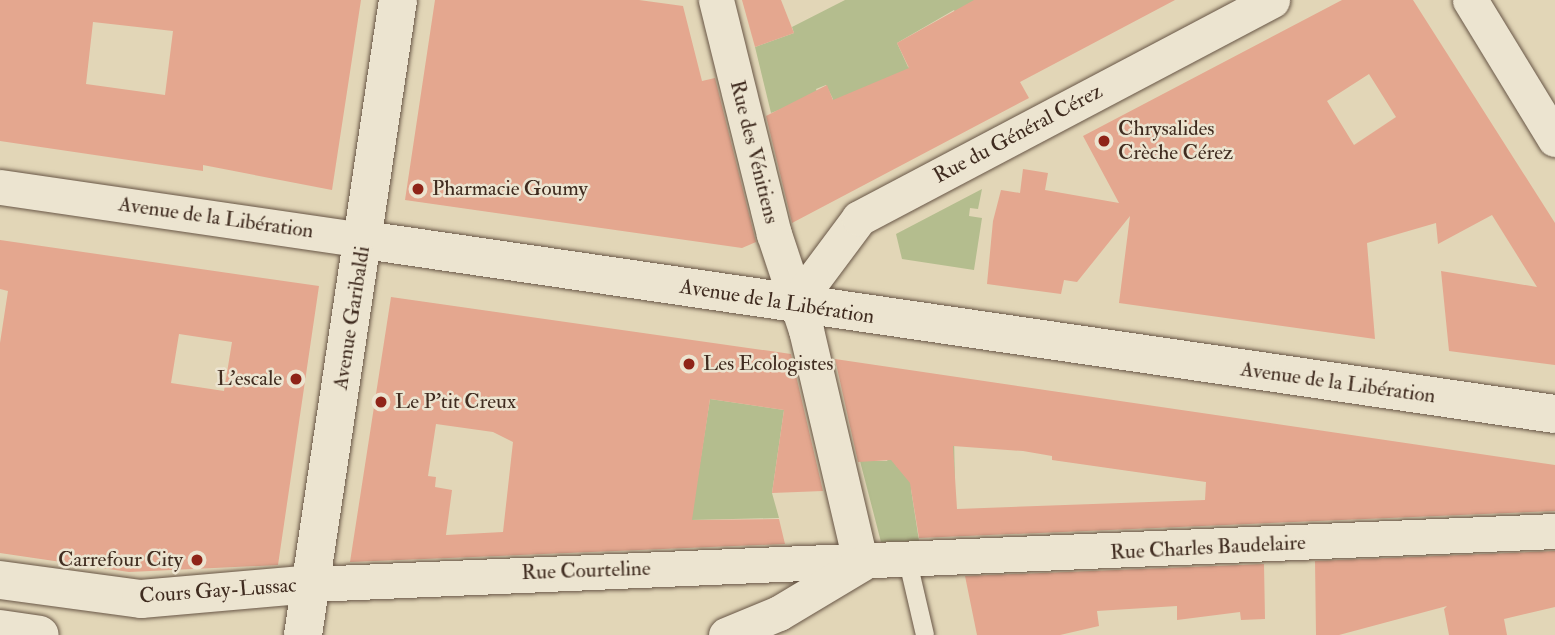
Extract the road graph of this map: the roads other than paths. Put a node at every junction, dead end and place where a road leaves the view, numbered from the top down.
1 (398, 0) edge
2 (716, 0) edge
3 (1272, 0) edge
4 (1470, 0) edge
5 (1555, 139) edge
6 (0, 187) edge
7 (365, 240) junction
8 (795, 304) junction
9 (1555, 414) edge
10 (1555, 531) edge
11 (908, 562) junction
12 (862, 564) junction
13 (0, 580) edge
14 (311, 584) junction
15 (782, 624) edge
16 (0, 629) edge
17 (40, 635) edge
18 (303, 635) edge
19 (726, 635) edge
20 (925, 635) edge

1 - 7 main road, Avenue Garibaldi
2 - 8 street, Rue des Vénitiens
3 - 8 street, Rue du Général Cérez
4 - 5 street
6 - 7 street, Avenue de la Libération
7 - 8 main road, Avenue de la Libération
7 - 14 main road, Avenue Garibaldi
8 - 9 main road, Avenue de la Libération
8 - 12 street, Rue des Vénitiens
10 - 11 street, Rue Charles Baudelaire
11 - 12 street, Rue Charles Baudelaire
11 - 20 lane
12 - 14 street, Rue Courteline
12 - 15 street
13 - 14 main road, Cours Gay-Lussac
14 - 18 main road, Avenue Garibaldi
15 - 19 street
16 - 17 main road

